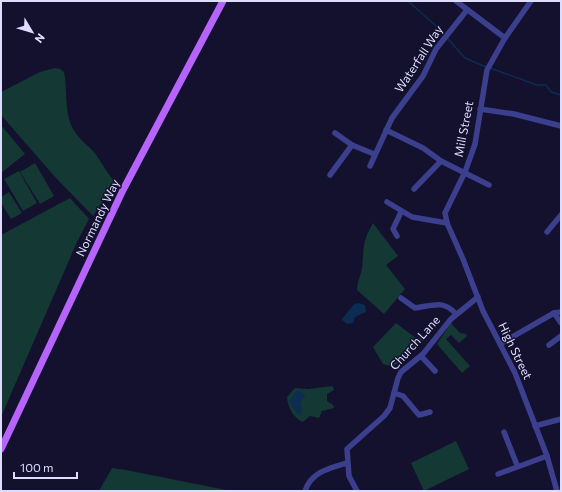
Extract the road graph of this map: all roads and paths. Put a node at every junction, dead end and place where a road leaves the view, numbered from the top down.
1 (223, 1) edge
2 (456, 1) edge
3 (531, 1) edge
4 (467, 10) junction
5 (505, 38) junction
6 (480, 109) junction
7 (561, 126) edge
8 (386, 130) junction
9 (335, 133) dead end
10 (352, 145) junction
11 (374, 154) junction
12 (441, 161) junction
13 (370, 166) dead end
14 (465, 172) junction
15 (330, 176) dead end
16 (489, 185) dead end
17 (414, 189) dead end
18 (387, 202) dead end
19 (401, 212) junction
20 (561, 215) edge
21 (447, 223) junction
22 (546, 232) dead end
23 (397, 236) dead end
24 (478, 297) junction
25 (401, 298) dead end
26 (554, 312) junction
27 (561, 312) edge
28 (456, 314) junction
29 (561, 323) edge
30 (561, 336) edge
31 (500, 344) junction
32 (549, 345) dead end
33 (421, 356) junction
34 (435, 372) dead end
35 (394, 393) junction
36 (430, 412) dead end
37 (561, 419) edge
38 (535, 426) junction
39 (504, 432) dead end
40 (1, 449) edge
41 (547, 456) junction
42 (347, 463) junction
43 (517, 466) junction
44 (498, 474) dead end
45 (305, 491) edge
46 (357, 491) edge
47 (557, 491) edge

1 - 40 main road, Normandy Way
2 - 4 street
3 - 5 street, Mill Street
4 - 5 street
4 - 8 street, Waterfall Way
5 - 6 street, Mill Street
6 - 7 street
6 - 14 street, Mill Street
8 - 11 street, Waterfall Way
8 - 12 street
9 - 10 street
10 - 11 street
10 - 15 street
11 - 13 street, Waterfall Way
12 - 14 street
12 - 17 street
14 - 16 street
14 - 21 street, Mill Street
18 - 19 street
19 - 21 street
19 - 23 street
20 - 22 street
21 - 24 street, High Street
24 - 28 street, Church Lane
24 - 31 street, High Street
25 - 28 street
26 - 27 street
26 - 29 street
26 - 31 street
28 - 33 street, Church Lane
30 - 32 street
31 - 38 street, High Street
33 - 34 street
33 - 35 street, Church Lane
35 - 36 street
35 - 42 street, Church Lane
37 - 38 street
38 - 41 street, High Street
39 - 43 street
41 - 43 street
41 - 47 street, High Street
42 - 45 street
42 - 46 street, Church Lane
43 - 44 street

